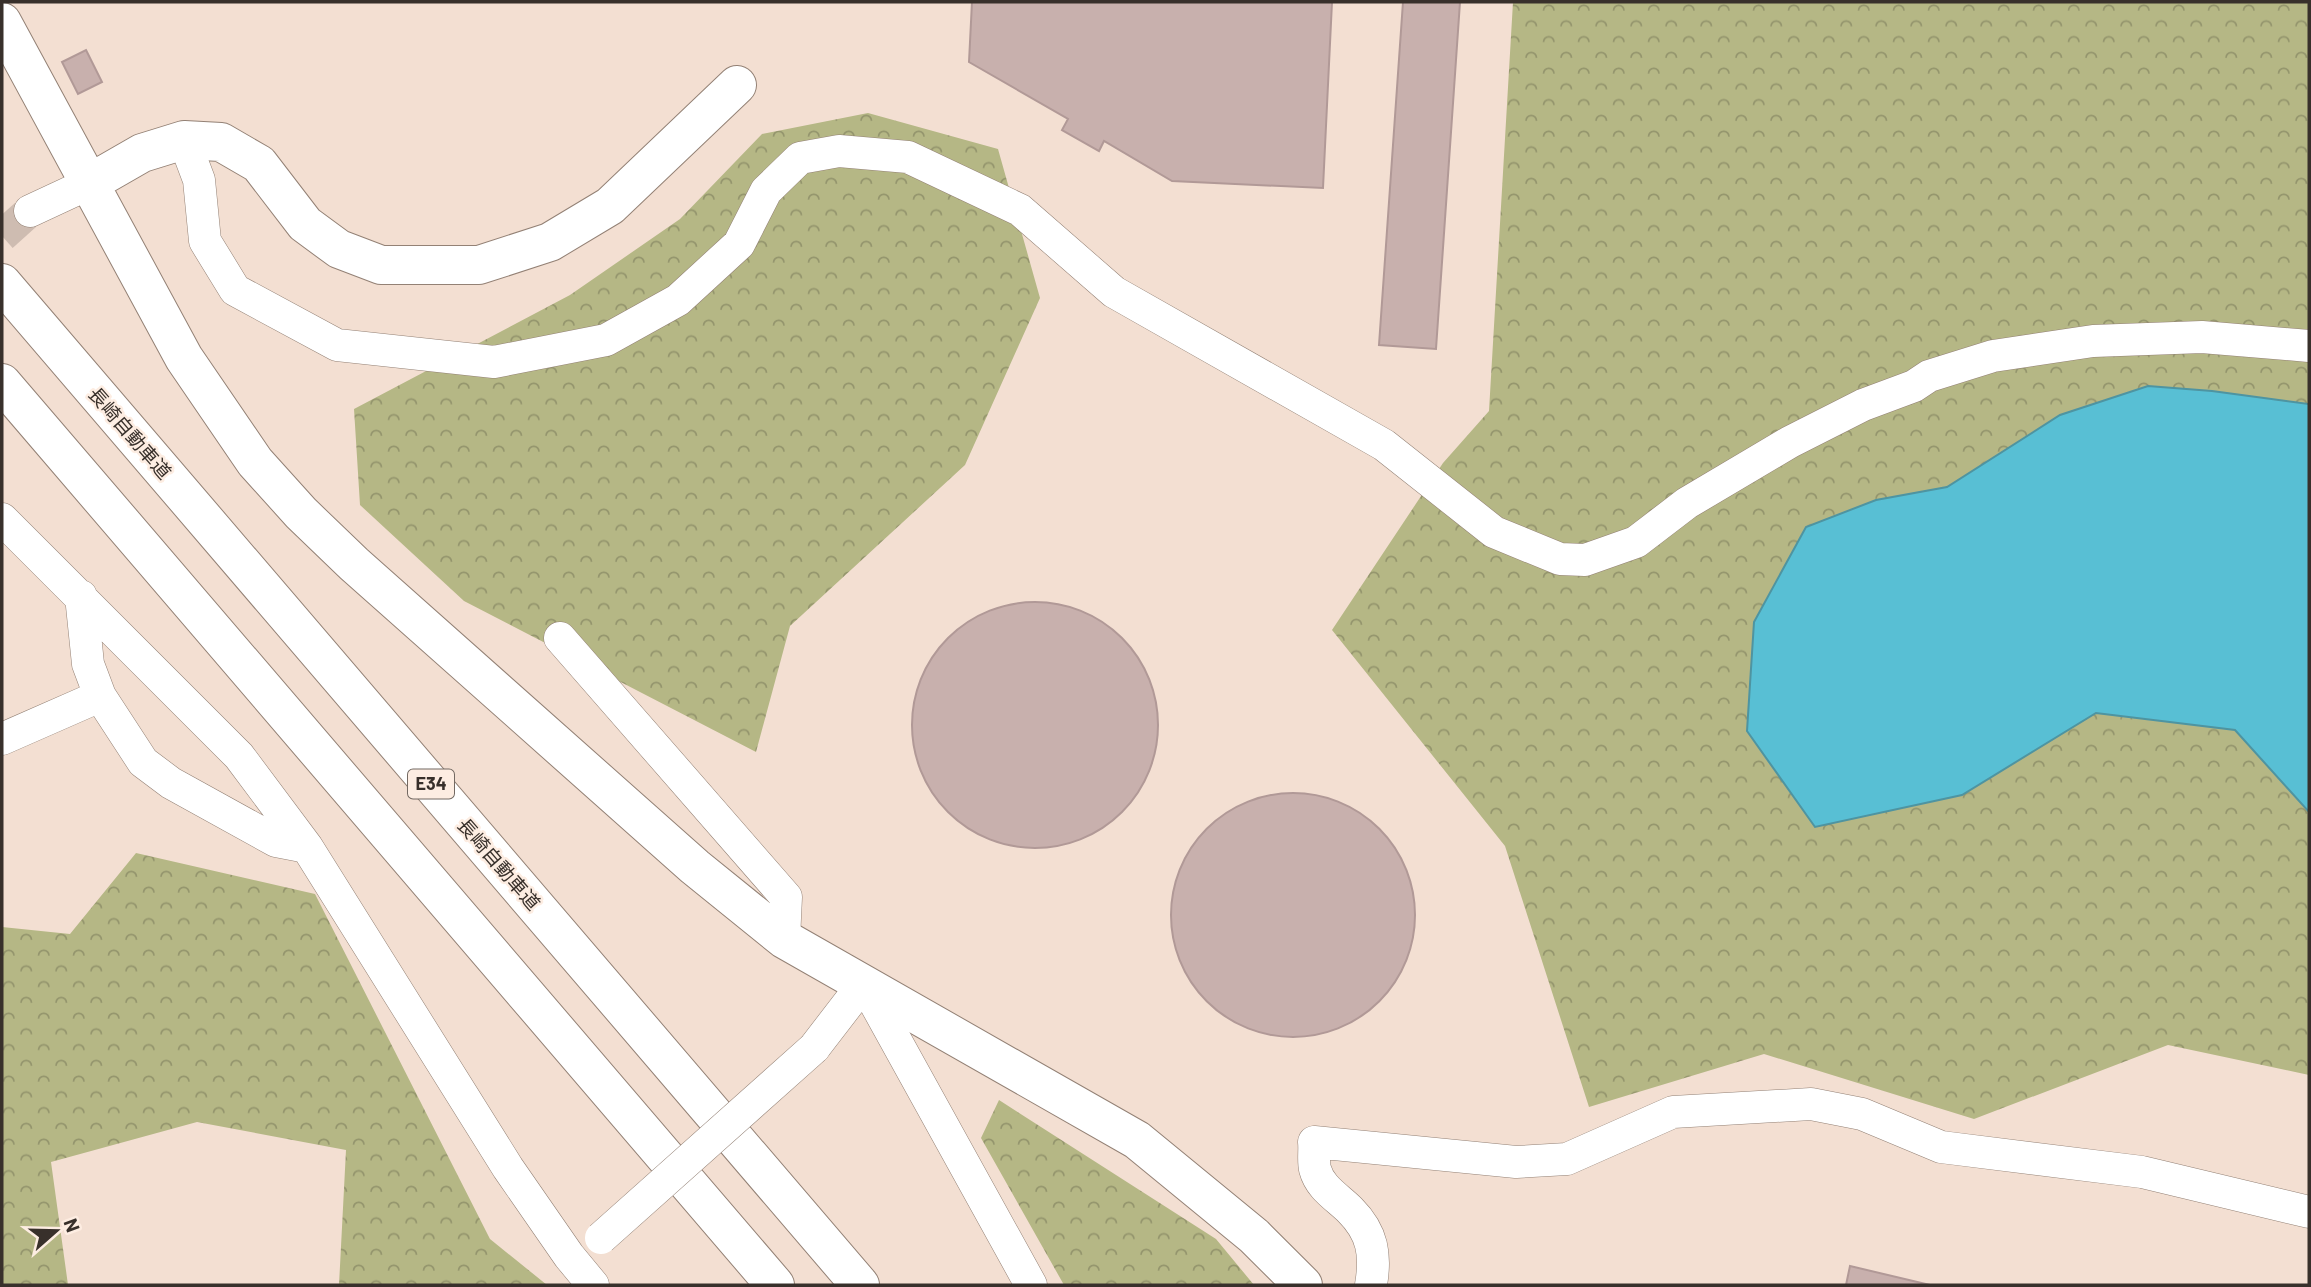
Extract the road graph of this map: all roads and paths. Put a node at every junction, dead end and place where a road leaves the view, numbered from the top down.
1 (2, 22) edge
2 (737, 85) dead end
3 (184, 140) junction
4 (88, 184) junction
5 (30, 211) tunnel mouth
6 (2, 283) edge
7 (2309, 346) edge
8 (2, 383) edge
9 (2, 519) edge
10 (81, 596) junction
11 (560, 638) dead end
12 (100, 696) junction
13 (2, 740) edge
14 (306, 847) junction
15 (784, 939) junction
16 (864, 983) junction
17 (2309, 1212) edge
18 (569, 1256) junction
19 (593, 1285) edge
20 (775, 1285) edge
21 (860, 1285) edge
22 (1031, 1285) edge
23 (1303, 1285) edge
24 (1371, 1285) edge

1 - 4 main road
2 - 3 main road
3 - 4 main road
3 - 7 street
4 - 5 street
4 - 15 main road
6 - 21 main road, 長崎自動車道 / E34
8 - 20 main road
9 - 10 street
10 - 12 street
10 - 14 street
11 - 15 street
12 - 13 street
12 - 14 street
14 - 18 street
15 - 16 main road
16 - 18 street, bridge
16 - 22 street
16 - 23 main road
17 - 24 street
18 - 19 street

